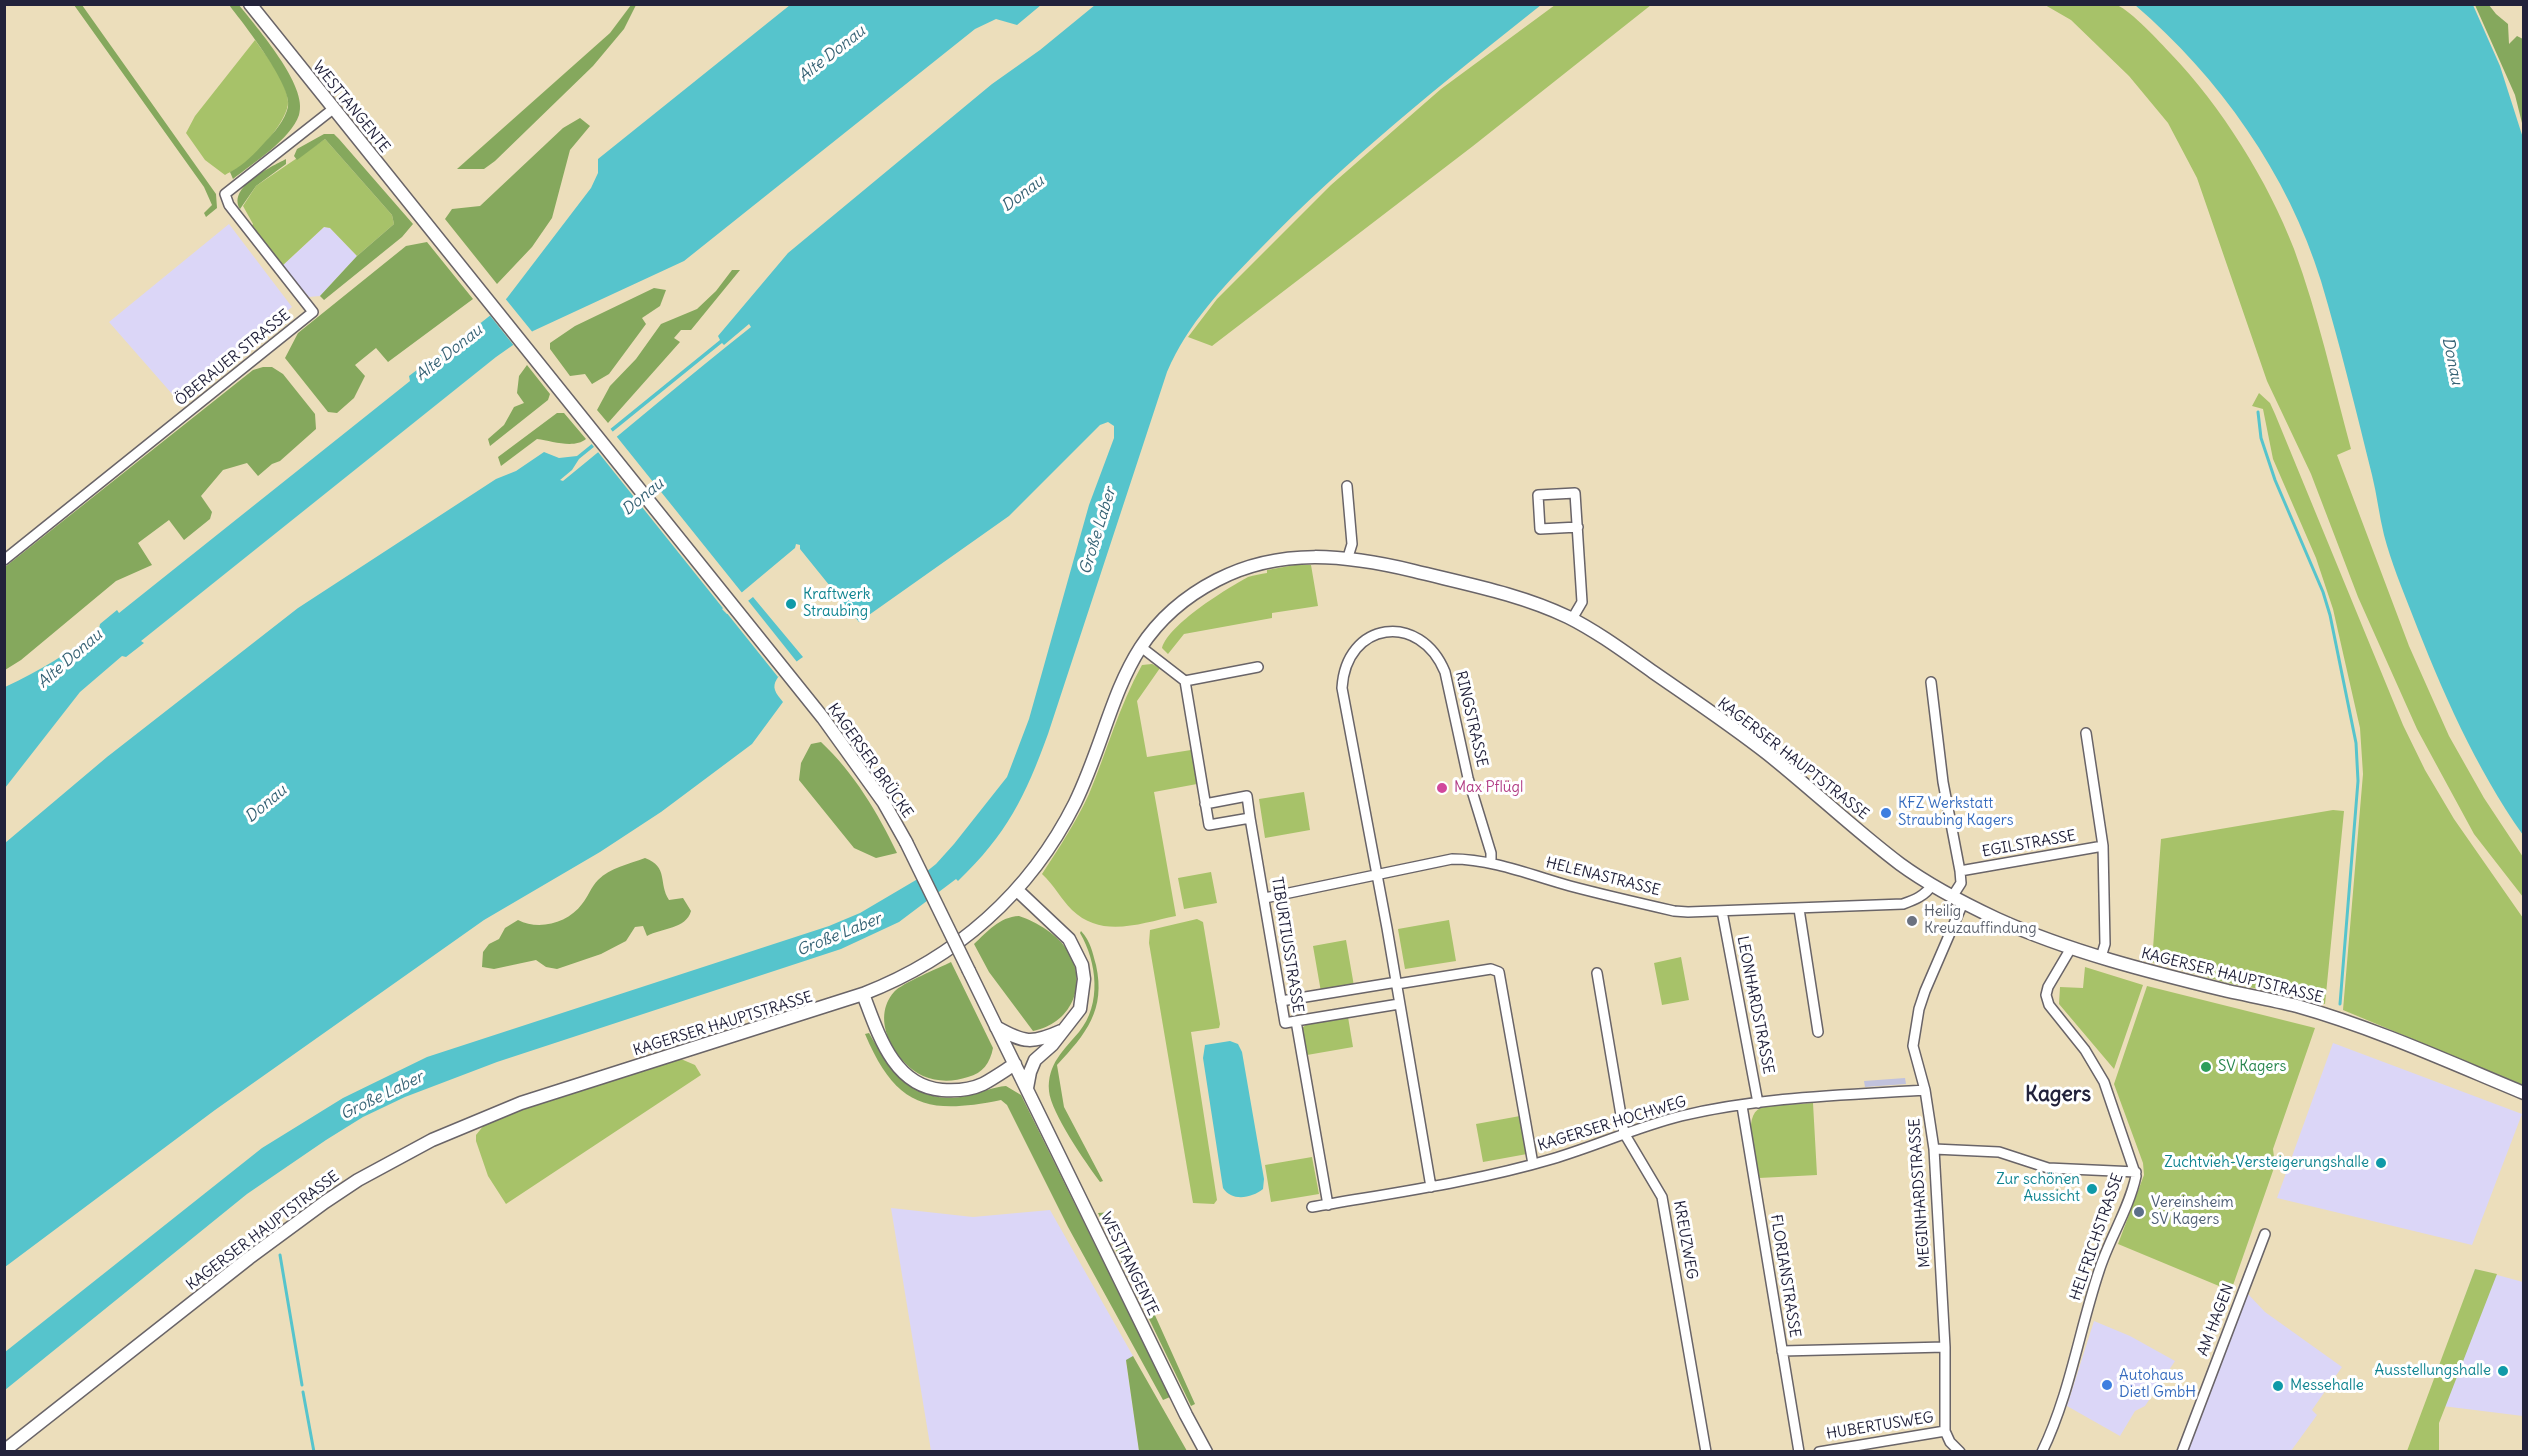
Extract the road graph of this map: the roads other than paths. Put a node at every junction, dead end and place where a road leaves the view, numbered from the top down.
1 (250, 4) edge
2 (333, 109) junction
3 (595, 432) joint
4 (1347, 486) dead end
5 (1578, 527) junction
6 (1348, 557) junction
7 (4, 560) edge
8 (1572, 619) junction
9 (1141, 647) junction
10 (1258, 667) dead end
11 (1185, 681) junction
12 (1931, 682) dead end
13 (2086, 733) dead end
14 (1206, 804) junction
15 (1250, 818) junction
16 (2103, 846) junction
17 (1491, 863) junction
18 (1960, 871) junction
19 (1376, 874) junction
20 (1932, 885) junction
21 (1017, 890) junction
22 (1265, 898) junction
23 (1958, 900) junction
24 (1799, 909) junction
25 (1722, 911) junction
26 (2071, 948) junction
27 (2101, 957) junction
28 (1596, 973) dead end
29 (1397, 983) junction
30 (863, 994) junction
31 (1281, 1001) junction
32 (1399, 1004) junction
33 (1296, 1021) junction
34 (996, 1027) junction
35 (1061, 1031) junction
36 (1818, 1032) dead end
37 (1015, 1064) junction
38 (1027, 1088) junction
39 (1925, 1090) junction
40 (2523, 1092) edge
41 (1758, 1103) junction
42 (1742, 1106) junction
43 (1624, 1133) junction
44 (1934, 1149) junction
45 (1533, 1164) junction
46 (2136, 1172) junction
47 (1431, 1187) junction
48 (1328, 1204) junction
49 (1312, 1207) dead end
50 (2265, 1234) dead end
51 (1945, 1347) junction
52 (1782, 1351) junction
53 (1945, 1431) junction
54 (4, 1451) edge
55 (1206, 1452) edge
56 (1706, 1452) edge
57 (1800, 1452) edge
58 (1819, 1452) edge
59 (1960, 1452) edge
60 (2042, 1452) edge
61 (2182, 1452) edge

1 - 2 street, WESTTANGENTE
2 - 3 street, WESTTANGENTE
2 - 7 street, ÖBERAUER STRASSE
3 - 34 street, KAGERSER BRÜCKE, bridge
4 - 6 street
5 - 5 street
5 - 8 street
6 - 8 street, KAGERSER HAUPTSTRASSE
6 - 9 street, KAGERSER HAUPTSTRASSE
8 - 20 street, KAGERSER HAUPTSTRASSE
9 - 11 street
9 - 21 street, KAGERSER HAUPTSTRASSE
10 - 11 street
11 - 14 street
12 - 18 street
13 - 16 street
14 - 15 street
14 - 15 street, TIBURTIUSSTRASSE
15 - 22 street, TIBURTIUSSTRASSE
16 - 18 street, EGILSTRASSE
16 - 27 street
17 - 19 street, HELENASTRASSE
17 - 19 street, RINGSTRASSE
17 - 25 street, HELENASTRASSE
18 - 23 street, MEGINHARDSTRASSE
19 - 22 street, HELENASTRASSE
19 - 29 street, RINGSTRASSE
20 - 23 street, KAGERSER HAUPTSTRASSE
20 - 24 street, HELENASTRASSE
21 - 30 street, KAGERSER HAUPTSTRASSE
21 - 35 street
22 - 31 street, TIBURTIUSSTRASSE
23 - 26 street, KAGERSER HAUPTSTRASSE
23 - 39 street, MEGINHARDSTRASSE
24 - 25 street, HELENASTRASSE
24 - 36 street
25 - 41 street, LEONHARDSTRASSE
26 - 27 street, KAGERSER HAUPTSTRASSE
26 - 46 street, HELFRICHSTRASSE
27 - 40 street, KAGERSER HAUPTSTRASSE
28 - 43 street, KREUZWEG
29 - 31 street
29 - 32 street, RINGSTRASSE
29 - 45 street
30 - 37 street
30 - 54 street, KAGERSER HAUPTSTRASSE
31 - 33 street, TIBURTIUSSTRASSE
32 - 33 street
32 - 47 street, RINGSTRASSE
33 - 48 street, TIBURTIUSSTRASSE
34 - 35 street
34 - 37 street, WESTTANGENTE
35 - 38 street
37 - 38 street, WESTTANGENTE
38 - 55 street, WESTTANGENTE
39 - 41 street, KAGERSER HOCHWEG
39 - 44 street, MEGINHARDSTRASSE
41 - 42 street, KAGERSER HOCHWEG
42 - 43 street, KAGERSER HOCHWEG
42 - 52 street, FLORIANSTRASSE
43 - 45 street, KAGERSER HOCHWEG
43 - 56 street, KREUZWEG
44 - 46 street
44 - 51 street, MEGINHARDSTRASSE
45 - 47 street, KAGERSER HOCHWEG
46 - 60 street, HELFRICHSTRASSE
47 - 48 street, KAGERSER HOCHWEG
48 - 49 street, KAGERSER HOCHWEG
50 - 61 street, AM HAGEN
51 - 52 street
51 - 53 street, MEGINHARDSTRASSE
52 - 57 street, FLORIANSTRASSE
53 - 58 street, HUBERTUSWEG
53 - 59 street

